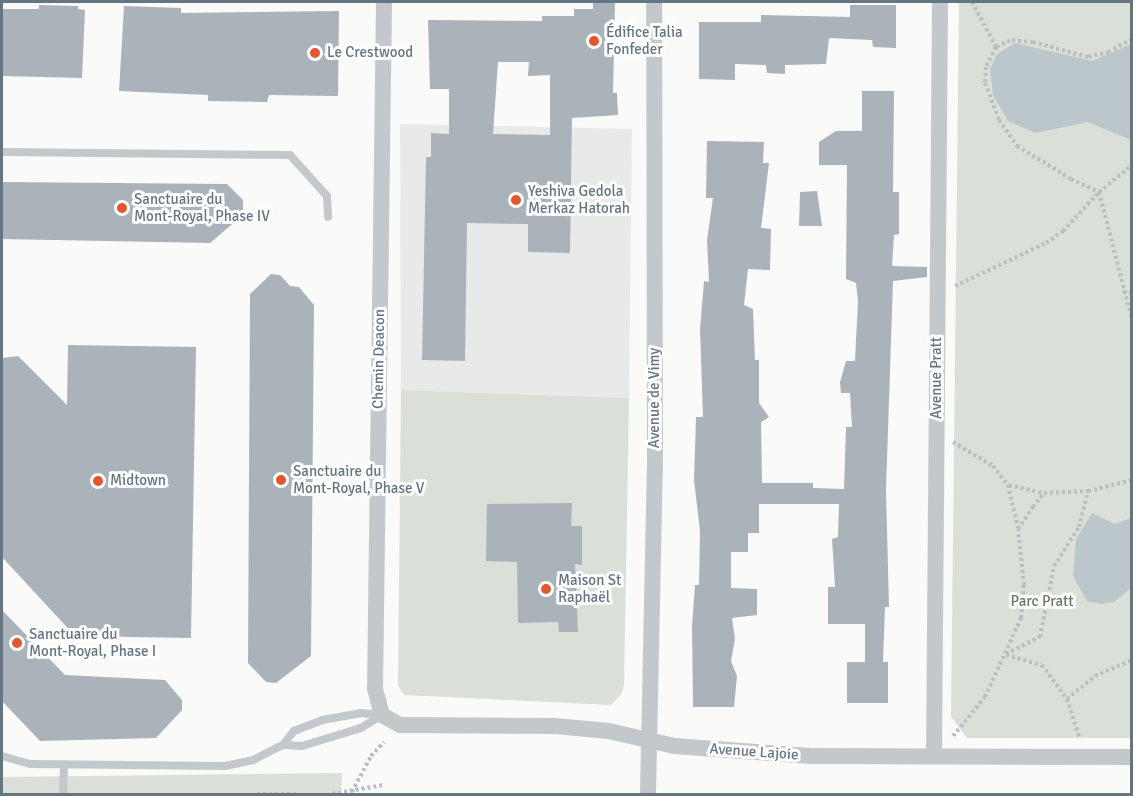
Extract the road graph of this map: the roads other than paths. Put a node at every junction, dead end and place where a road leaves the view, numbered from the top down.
1 (384, 2) edge
2 (654, 2) edge
3 (940, 2) edge
4 (2, 152) edge
5 (328, 217) dead end
6 (382, 715) junction
7 (648, 739) junction
8 (283, 745) junction
9 (934, 754) junction
10 (2, 756) edge
11 (1131, 757) edge
12 (64, 765) junction
13 (63, 795) edge
14 (648, 795) edge

1 - 6 street, Chemin Deacon
2 - 7 street, Avenue de Vimy
3 - 9 street, Avenue Pratt
4 - 5 lane
6 - 7 street, Avenue Lajoie
6 - 8 lane
6 - 8 lane
7 - 9 street, Avenue Lajoie
7 - 14 street, Avenue de Vimy
8 - 12 lane
9 - 11 street, Avenue Lajoie
10 - 12 lane
12 - 13 lane

